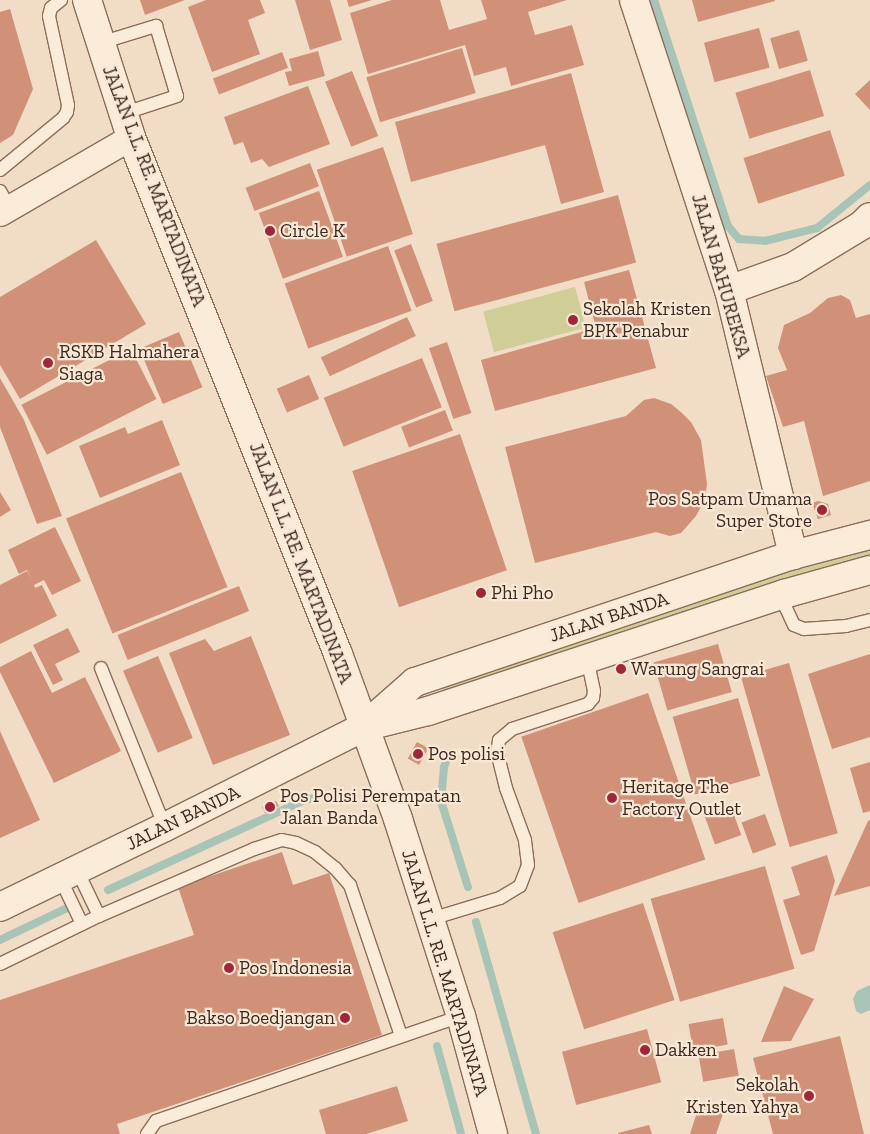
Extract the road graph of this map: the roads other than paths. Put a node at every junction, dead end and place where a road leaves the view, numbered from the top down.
1 (60, 0) edge
2 (86, 0) edge
3 (634, 0) edge
4 (100, 43) junction
5 (126, 126) junction
6 (0, 170) edge
7 (3, 204) edge
8 (870, 217) edge
9 (729, 290) junction
10 (870, 535) edge
11 (793, 555) junction
12 (870, 570) edge
13 (784, 594) junction
14 (870, 620) edge
15 (587, 658) junction
16 (101, 668) dead end
17 (364, 727) junction
18 (165, 828) junction
19 (69, 874) junction
20 (0, 907) edge
21 (99, 916) junction
22 (431, 919) junction
23 (82, 924) junction
24 (0, 964) edge
25 (461, 1016) junction
26 (401, 1036) junction
27 (147, 1134) edge
28 (493, 1134) edge

1 - 6 lane
2 - 4 street, JALAN L.L. RE. MARTADINATA
3 - 9 street, JALAN BAHUREKSA
4 - 5 street, JALAN L.L. RE. MARTADINATA
4 - 5 lane
5 - 7 street
5 - 17 street, JALAN L.L. RE. MARTADINATA
8 - 9 street
9 - 11 street, JALAN BAHUREKSA
10 - 11 street, JALAN BANDA
11 - 17 street, JALAN BANDA
12 - 13 street, JALAN BANDA
13 - 14 lane
13 - 15 street, JALAN BANDA
15 - 17 street, JALAN BANDA
15 - 22 lane
16 - 18 lane
17 - 18 street, JALAN BANDA
17 - 22 street, JALAN L.L. RE. MARTADINATA
18 - 19 street, JALAN BANDA
19 - 20 street, JALAN BANDA
19 - 21 lane
19 - 23 lane
21 - 23 lane
21 - 26 lane
22 - 25 street, JALAN L.L. RE. MARTADINATA
23 - 24 lane
25 - 26 lane
25 - 28 street, JALAN L.L. RE. MARTADINATA
26 - 27 lane

